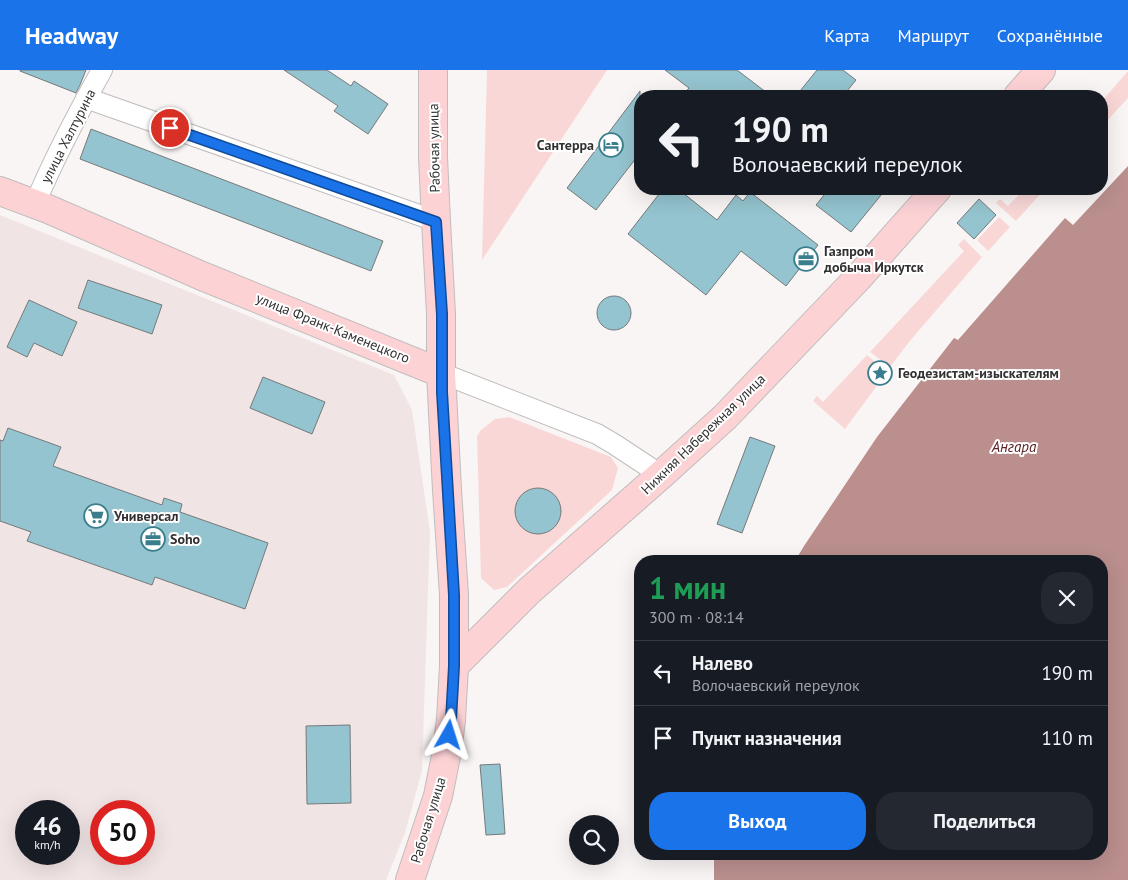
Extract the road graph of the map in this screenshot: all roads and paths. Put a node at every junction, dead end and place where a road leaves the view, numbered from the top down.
1 (102, 70) edge
2 (434, 70) edge
3 (1041, 70) edge
4 (1023, 90) edge
5 (86, 98) junction
6 (0, 191) edge
7 (932, 195) edge
8 (35, 204) junction
9 (436, 222) junction
10 (441, 373) junction
11 (661, 475) junction
12 (454, 666) junction
13 (410, 880) edge

1 - 5 street, улица Халтурина
2 - 9 main road, Рабочая улица
3 - 4 main road
5 - 8 street, улица Халтурина
5 - 9 street
6 - 8 main road, улица Франк-Каменецкого
7 - 11 main road, Нижняя Набережная улица
8 - 10 main road, улица Франк-Каменецкого
9 - 10 main road, Рабочая улица
10 - 11 street, улица Франк-Каменецкого
10 - 12 main road, Рабочая улица
11 - 12 main road, Нижняя Набережная улица
12 - 13 main road, Рабочая улица

